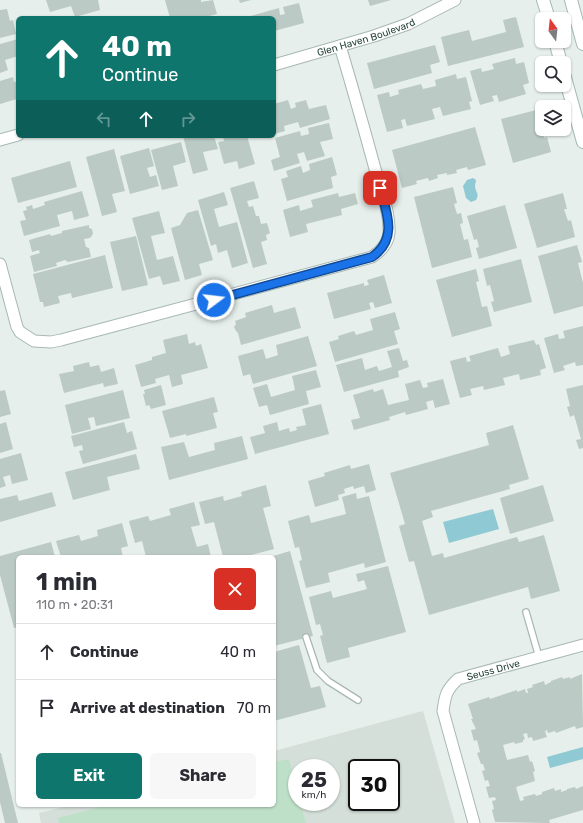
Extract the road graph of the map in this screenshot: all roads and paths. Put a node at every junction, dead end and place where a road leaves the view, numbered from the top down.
1 (455, 0) edge
2 (543, 0) edge
3 (571, 0) edge
4 (547, 12) edge
5 (583, 44) edge
6 (340, 46) junction
7 (276, 64) edge
8 (569, 92) edge
9 (16, 136) edge
10 (0, 140) edge
11 (583, 142) edge
12 (0, 264) edge
13 (526, 612) dead end
14 (306, 637) dead end
15 (583, 645) edge
16 (538, 657) junction
17 (358, 700) dead end
18 (474, 823) edge

1 - 6 street, Glen Haven Boulevard
2 - 4 main road
3 - 5 main road
6 - 7 street, Glen Haven Boulevard
6 - 12 street
8 - 11 main road
9 - 10 street
13 - 16 lane
14 - 17 lane
15 - 16 street, Seuss Drive
16 - 18 street, Seuss Drive

